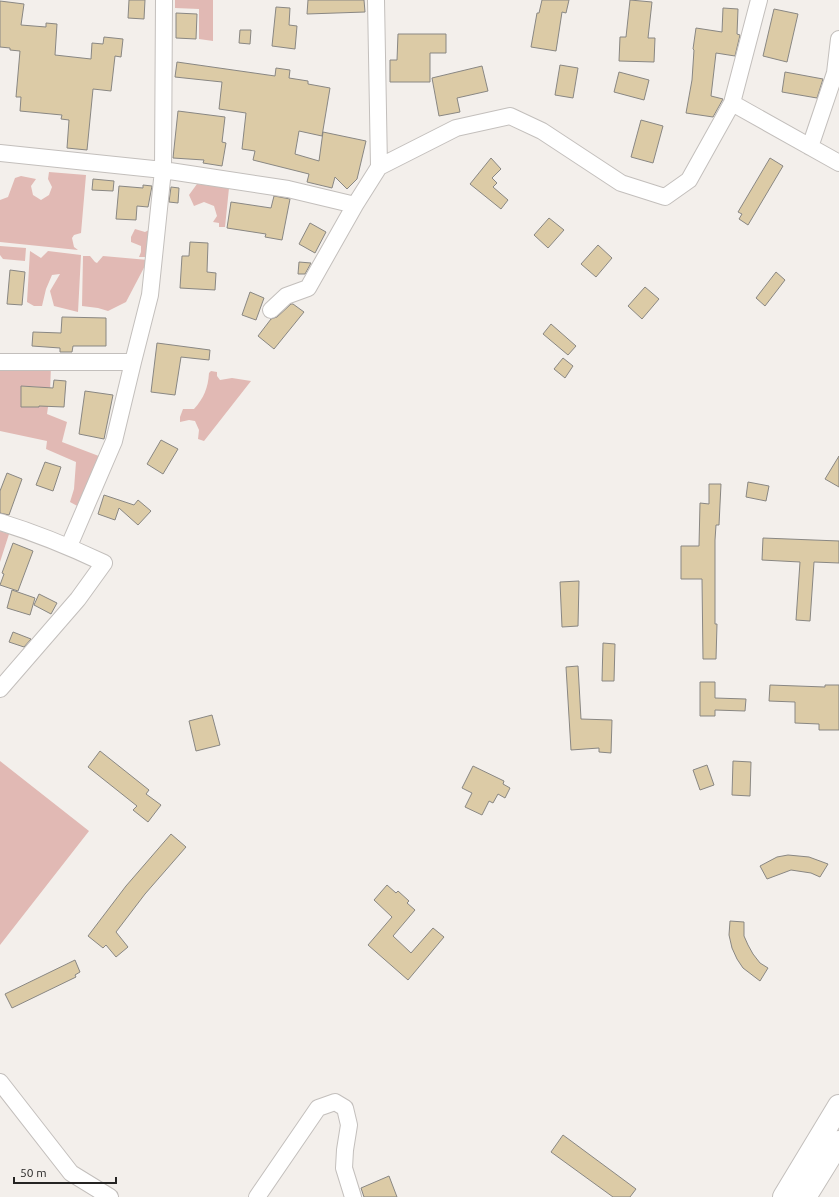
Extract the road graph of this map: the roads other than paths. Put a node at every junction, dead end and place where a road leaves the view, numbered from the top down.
1 (164, 0) edge
2 (376, 0) edge
3 (759, 0) edge
4 (839, 39) edge
5 (732, 103) junction
6 (810, 147) junction
7 (0, 153) edge
8 (839, 163) edge
9 (379, 167) junction
10 (163, 170) junction
11 (355, 205) junction
12 (271, 310) dead end
13 (0, 362) edge
14 (133, 362) junction
15 (0, 522) edge
16 (69, 546) junction
17 (0, 689) edge
18 (0, 1082) edge
19 (839, 1106) edge
20 (839, 1142) edge
21 (110, 1197) edge
22 (257, 1197) edge
23 (353, 1197) edge
24 (784, 1197) edge
25 (805, 1197) edge

1 - 10 street
2 - 9 street
3 - 5 street
4 - 6 street
5 - 6 street
5 - 9 street
6 - 8 street
7 - 10 street
9 - 11 street
10 - 11 street
10 - 14 street
11 - 12 street
13 - 14 street
14 - 16 street
15 - 16 street
16 - 17 street
18 - 21 street
19 - 24 highway
20 - 25 highway
22 - 23 street

